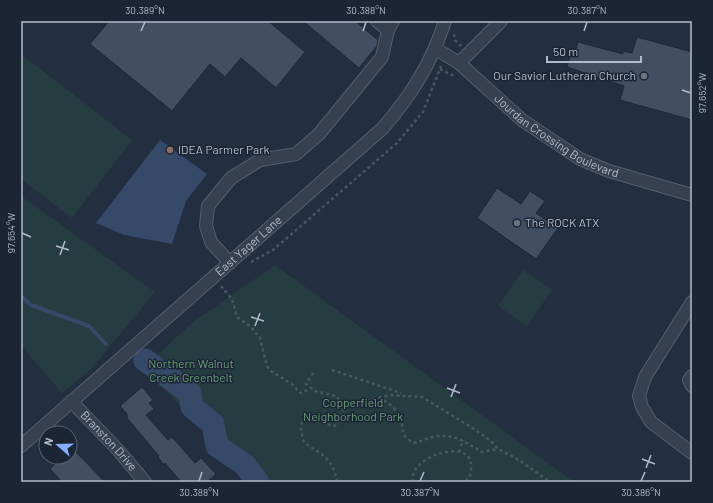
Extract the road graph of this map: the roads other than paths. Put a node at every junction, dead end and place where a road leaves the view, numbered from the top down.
1 (377, 21) edge
2 (445, 21) edge
3 (501, 21) edge
4 (390, 25) edge
5 (436, 49) junction
6 (459, 63) junction
7 (692, 195) edge
8 (230, 263) junction
9 (692, 302) edge
10 (692, 376) edge
11 (692, 386) edge
12 (70, 401) junction
13 (21, 446) edge
14 (692, 453) edge
15 (145, 482) edge

1 - 4 street
2 - 5 street, East Yager Lane
3 - 6 street
4 - 8 street
5 - 6 street, Jourdan Crossing Boulevard
5 - 8 street, East Yager Lane
6 - 7 street, Jourdan Crossing Boulevard
8 - 12 street, East Yager Lane
9 - 14 street
10 - 11 street
12 - 13 street, East Yager Lane
12 - 15 street, Branston Drive

